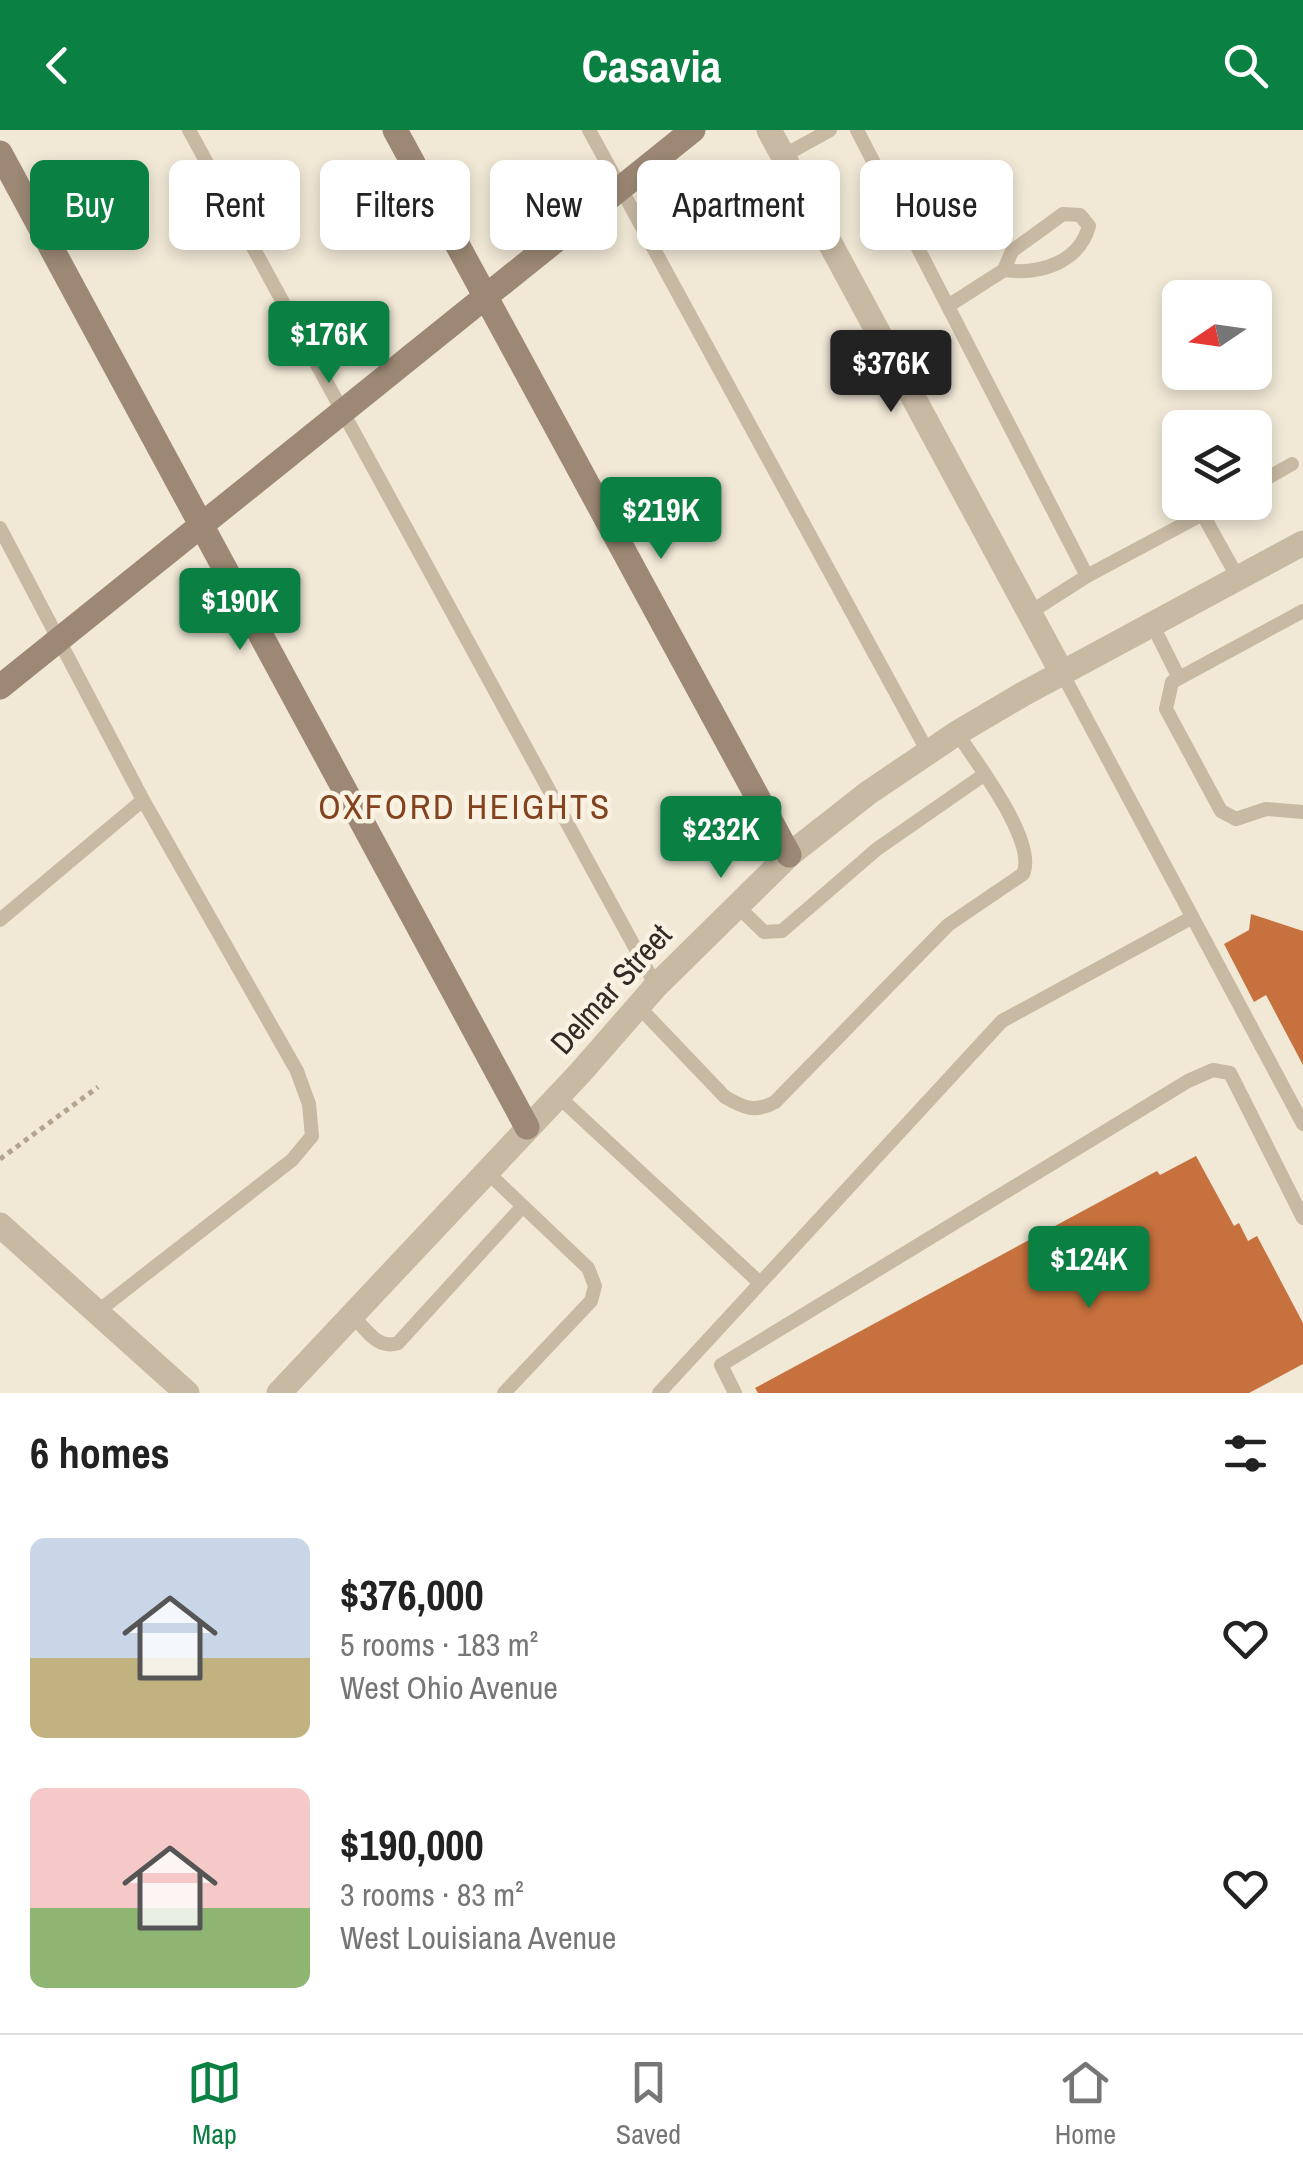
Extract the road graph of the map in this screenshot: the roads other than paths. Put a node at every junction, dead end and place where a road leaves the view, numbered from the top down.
1 (189, 130) edge
2 (395, 130) edge
3 (589, 130) edge
4 (693, 130) edge
5 (769, 130) edge
6 (830, 130) edge
7 (857, 130) edge
8 (0, 152) edge
9 (782, 156) junction
10 (620, 188) junction
11 (1004, 270) junction
12 (485, 296) junction
13 (948, 306) junction
14 (341, 412) junction
15 (1292, 464) dead end
16 (1272, 475) edge
17 (1193, 520) edge
18 (1206, 520) edge
19 (202, 524) junction
20 (0, 528) edge
21 (1303, 543) edge
22 (1087, 576) junction
23 (1238, 578) junction
24 (1303, 611) edge
25 (1030, 613) junction
26 (1152, 624) junction
27 (60, 639) junction
28 (1062, 673) junction
29 (1180, 678) junction
30 (0, 687) edge
31 (956, 734) junction
32 (928, 752) junction
33 (984, 774) junction
34 (144, 800) junction
35 (1303, 812) edge
36 (789, 856) junction
37 (736, 905) junction
38 (1191, 918) junction
39 (0, 920) edge
40 (656, 986) junction
41 (638, 1006) junction
42 (558, 1096) junction
43 (1303, 1124) edge
44 (528, 1127) junction
45 (486, 1171) junction
46 (522, 1206) junction
47 (1303, 1218) edge
48 (0, 1224) edge
49 (760, 1283) junction
50 (97, 1312) junction
51 (352, 1315) junction
52 (187, 1393) edge
53 (279, 1393) edge
54 (504, 1393) edge
55 (659, 1393) edge
56 (734, 1393) edge

1 - 14 lane
2 - 12 street
3 - 10 lane
4 - 10 street
5 - 9 street
6 - 9 lane
7 - 13 lane
8 - 19 street
9 - 25 street
10 - 12 street
10 - 32 lane
11 - 11 lane
11 - 13 lane
12 - 14 street
12 - 36 street
13 - 22 lane
14 - 19 street
14 - 40 lane
15 - 16 lane
17 - 22 lane
18 - 23 lane
19 - 27 street
19 - 44 street
20 - 27 lane
21 - 23 street, Delmar Street
22 - 25 lane
23 - 26 street, Delmar Street
24 - 29 lane
25 - 28 street
26 - 28 street, Delmar Street
26 - 29 lane
27 - 30 street
27 - 34 lane
28 - 31 street, Delmar Street
28 - 38 lane
29 - 35 lane
31 - 32 street, Delmar Street
31 - 33 lane
32 - 36 street, Delmar Street
33 - 37 lane
33 - 41 lane
34 - 39 lane
34 - 50 lane
36 - 37 street, Delmar Street
37 - 40 street, Delmar Street
38 - 43 lane
38 - 49 lane
40 - 41 street, Delmar Street
41 - 42 street, Delmar Street
42 - 44 street, Delmar Street
42 - 49 lane
44 - 45 street, Delmar Street
45 - 46 lane
45 - 51 street, Delmar Street
46 - 51 lane
46 - 54 lane
47 - 56 lane
48 - 50 street
49 - 55 lane
50 - 52 street
51 - 53 street, Delmar Street

